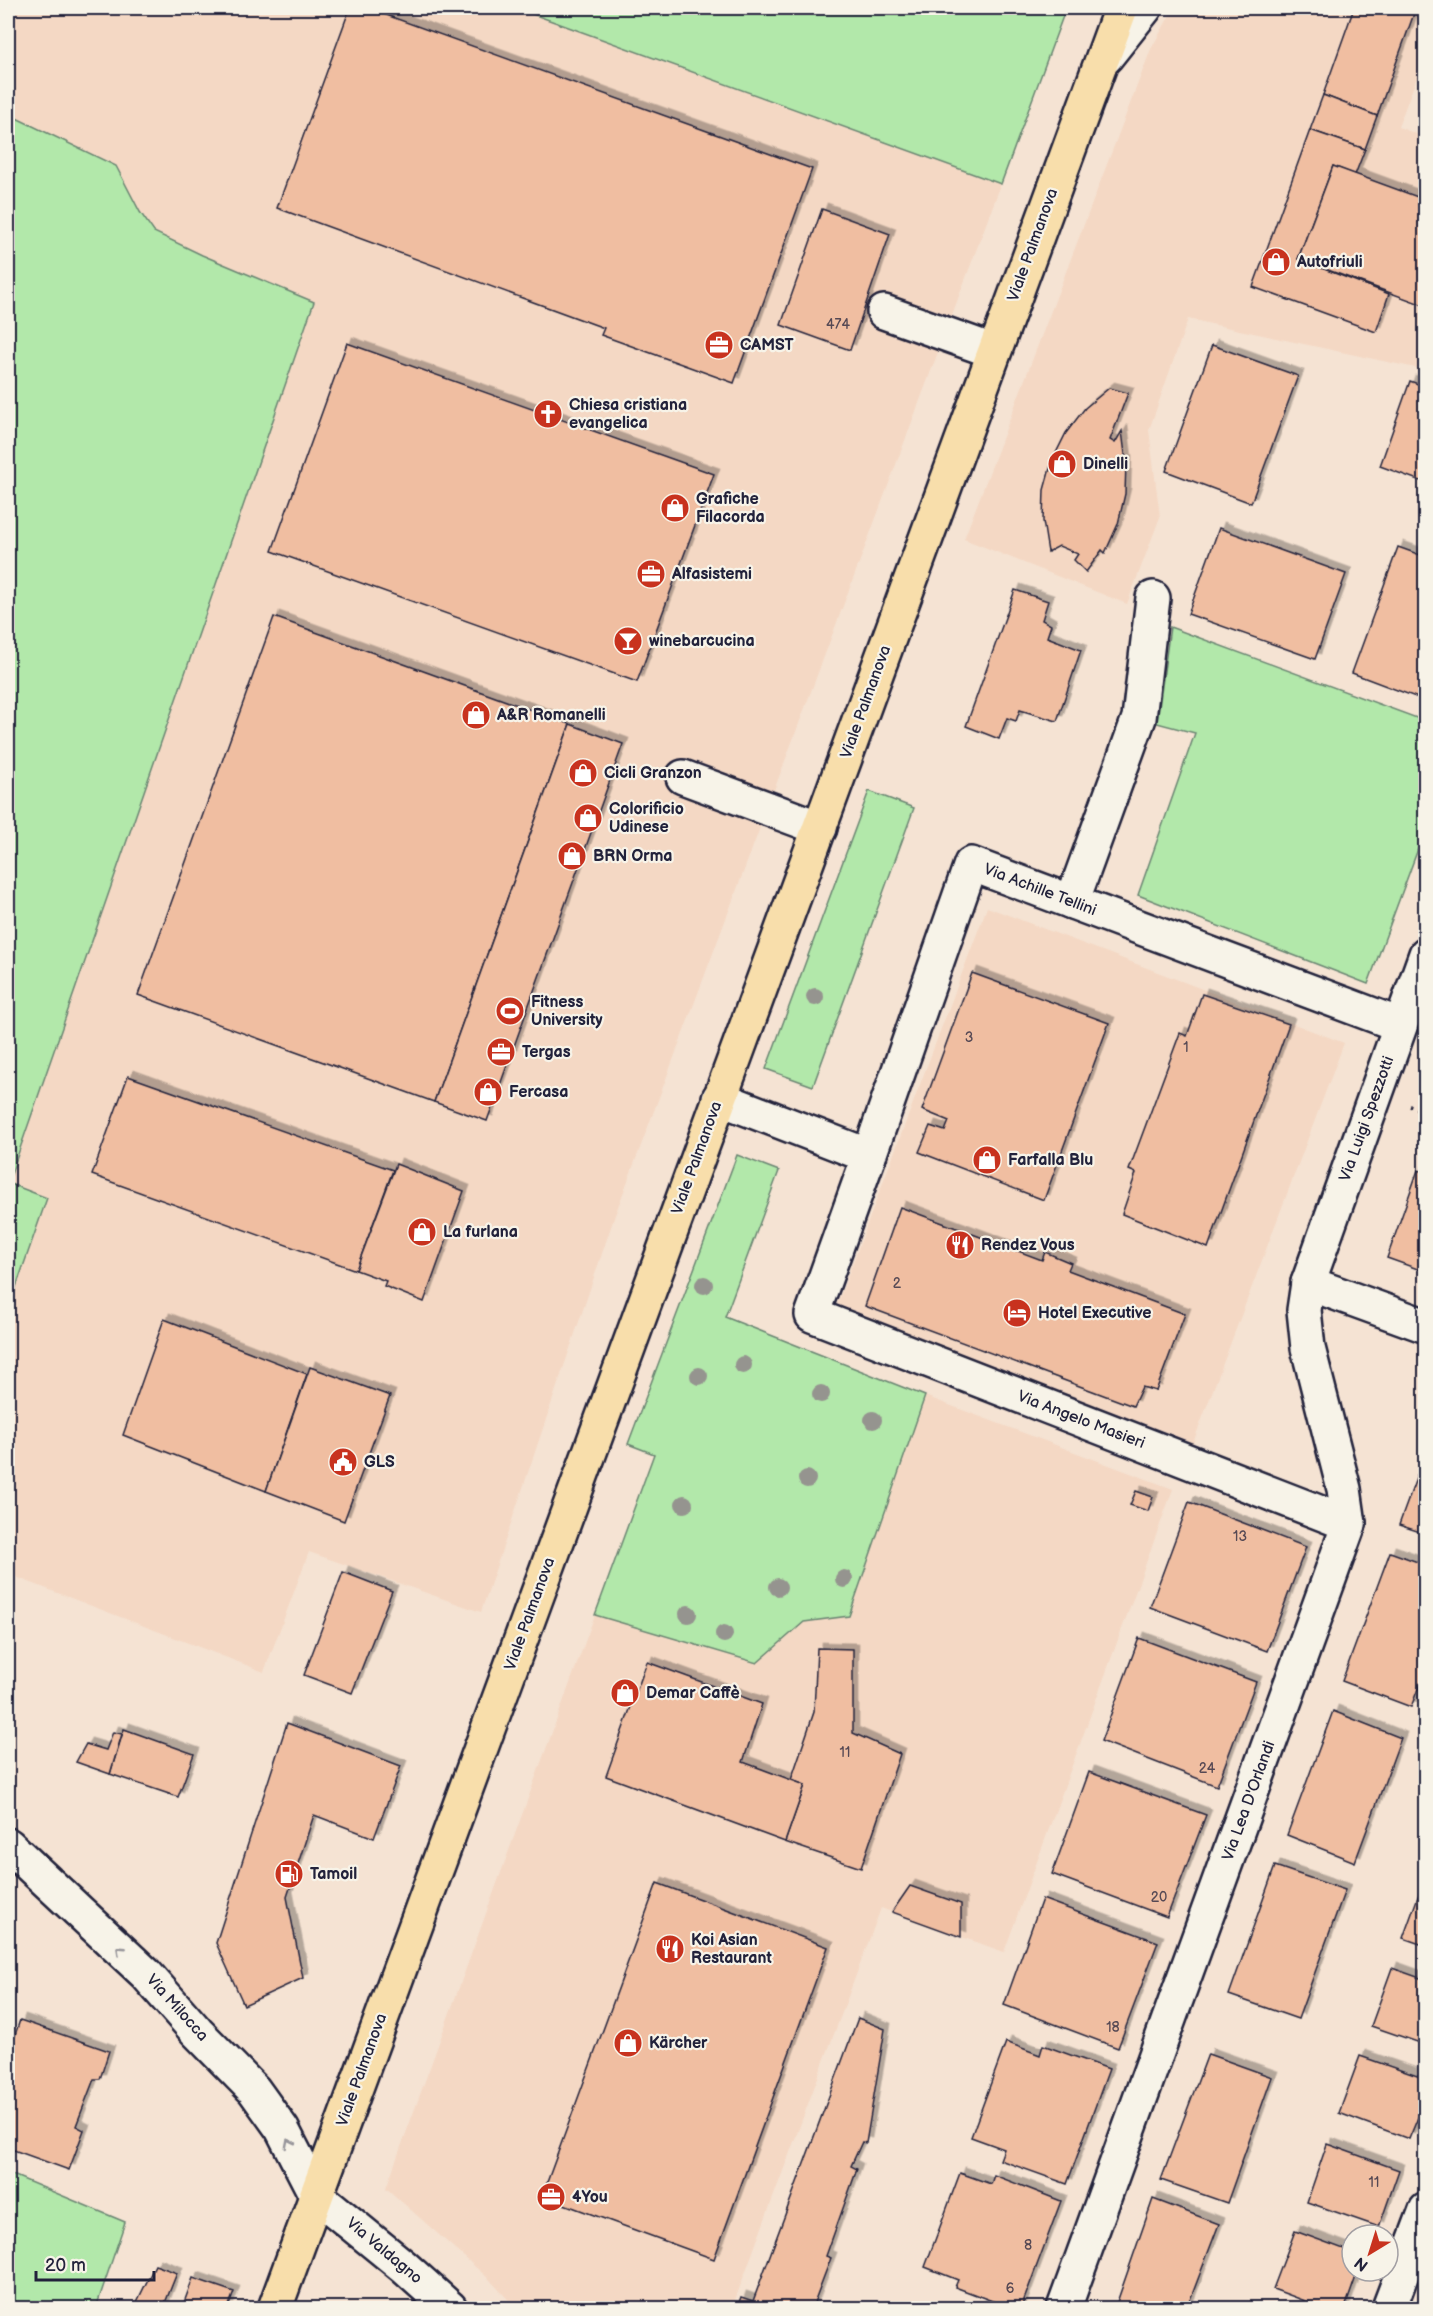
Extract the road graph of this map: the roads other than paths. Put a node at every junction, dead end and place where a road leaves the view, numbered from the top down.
1 (1121, 8) edge
2 (1145, 8) edge
3 (1101, 63) junction
4 (884, 312) dead end
5 (993, 351) junction
6 (1153, 598) dead end
7 (683, 777) dead end
8 (820, 828) junction
9 (1072, 902) junction
10 (1425, 954) edge
11 (1400, 1025) junction
12 (719, 1098) junction
13 (869, 1156) junction
14 (1308, 1283) junction
15 (812, 1315) joint
16 (1425, 1326) edge
17 (1349, 1524) junction
18 (8, 1845) edge
19 (316, 2195) junction
20 (1425, 2210) edge
21 (275, 2308) edge
22 (450, 2308) edge
23 (1064, 2308) edge
24 (1389, 2308) edge

1 - 3 main road, Viale Palmanova
2 - 3 street
3 - 5 main road, Viale Palmanova
4 - 5 street
5 - 8 main road, Viale Palmanova
6 - 9 street
7 - 8 street
8 - 12 main road, Viale Palmanova
9 - 11 street, Via Achille Tellini
9 - 13 street, Via Achille Tellini
10 - 11 street, Via Luigi Spezzotti
11 - 14 street, Via Luigi Spezzotti
12 - 13 street
12 - 19 main road, Viale Palmanova
13 - 15 street, Via Achille Tellini
14 - 16 street
14 - 17 street, Via Lea D'Orlandi
15 - 17 street, Via Angelo Masieri
17 - 23 street, Via Lea D'Orlandi
19 -> 18 street, Via Milocca
19 - 21 main road, Viale Palmanova
19 - 22 street, Via Valdagno
20 - 24 street

